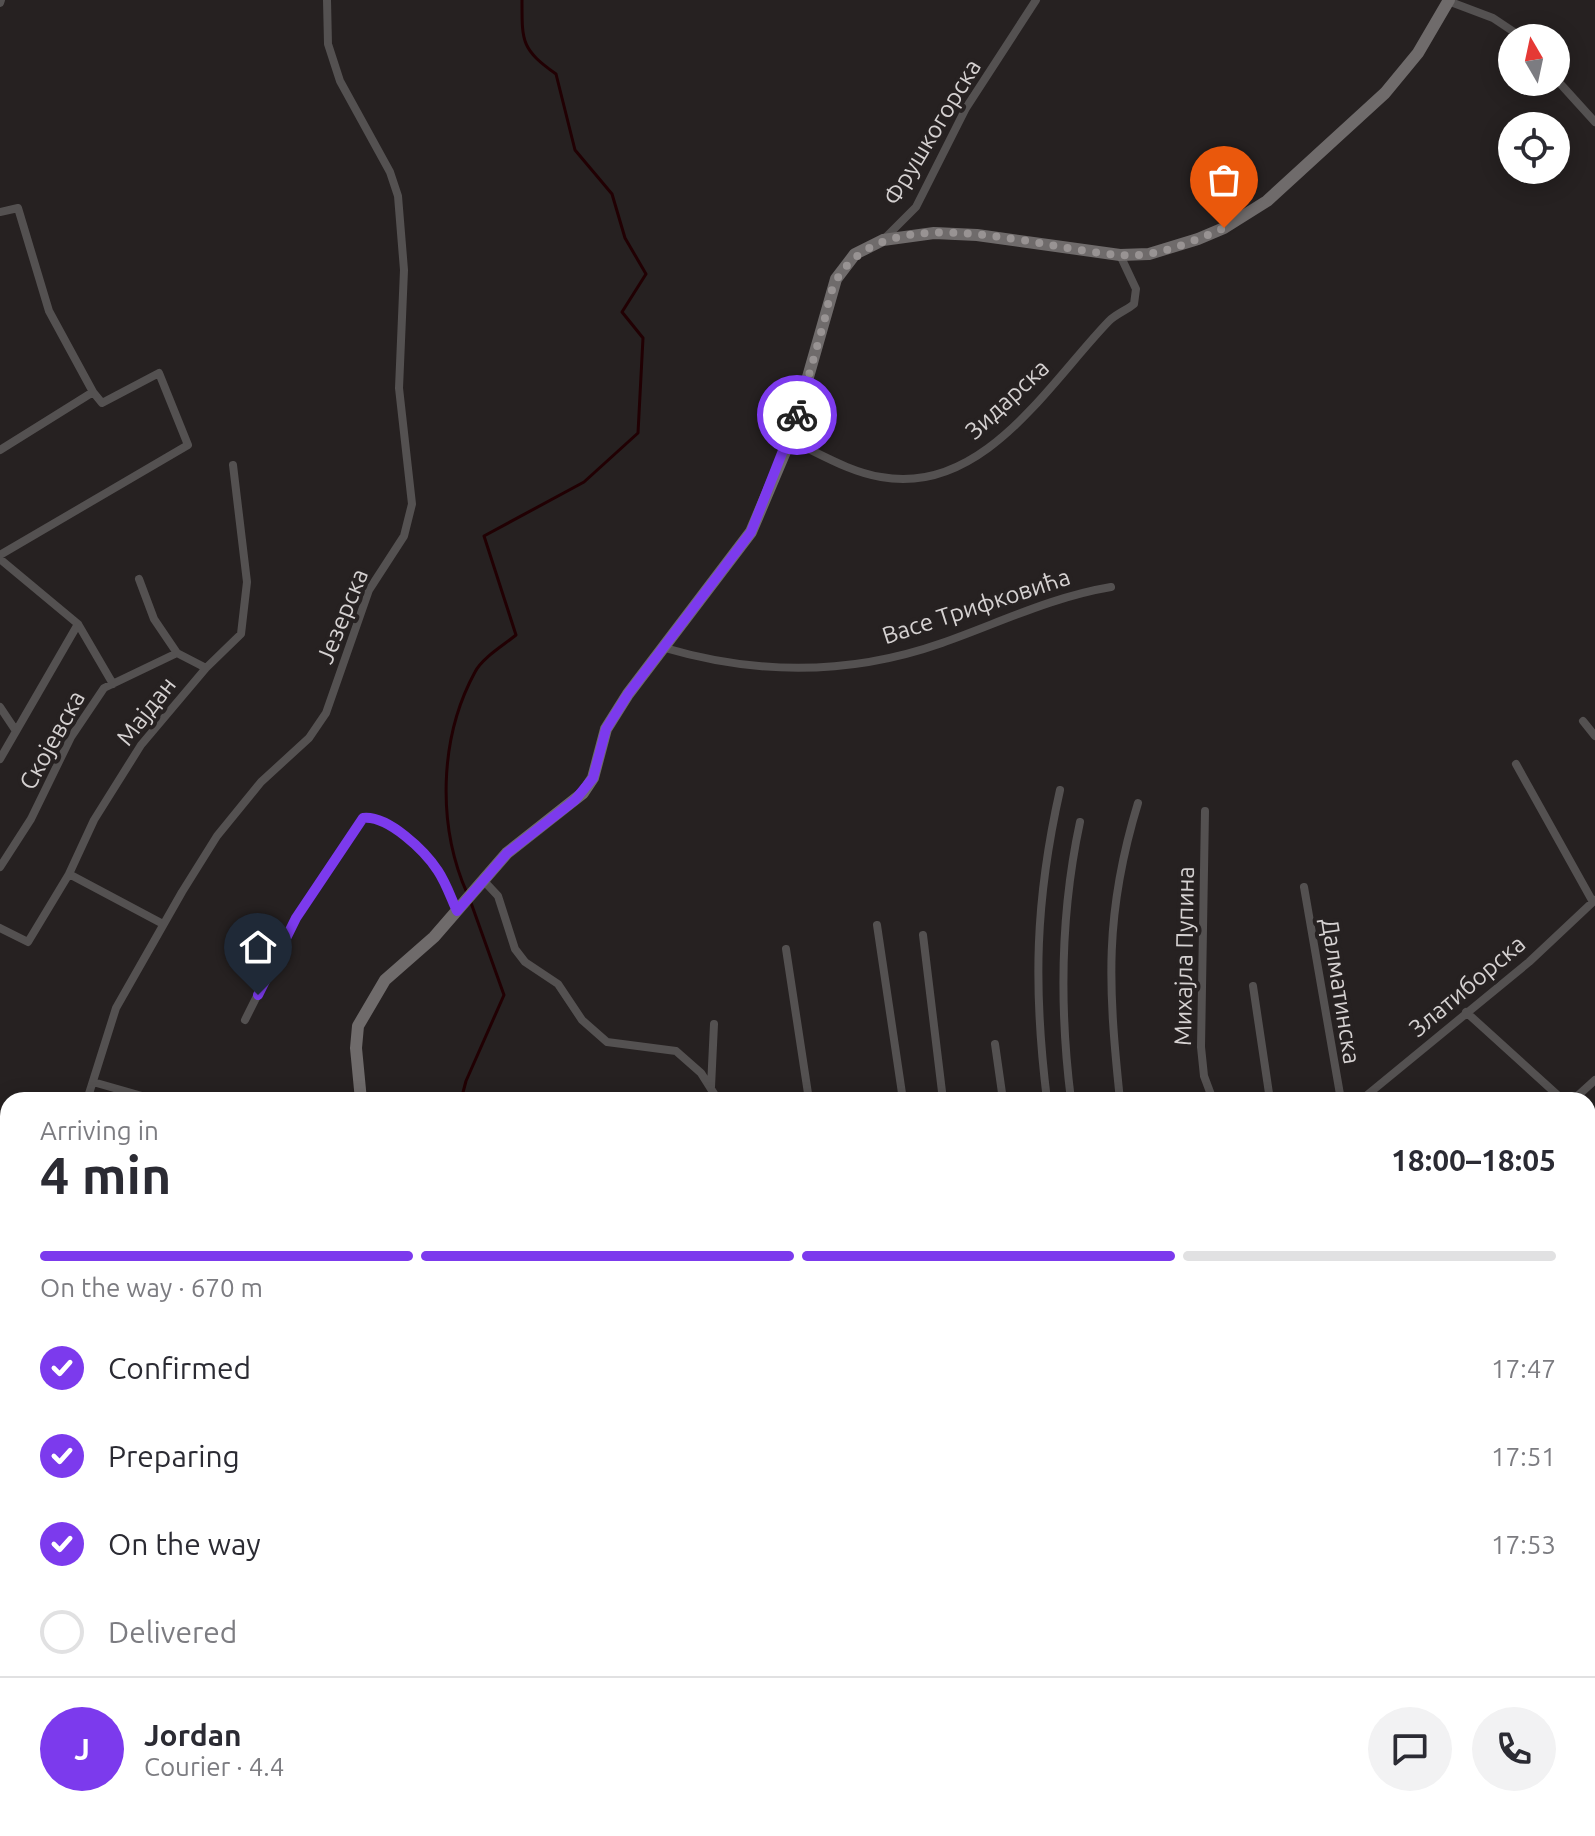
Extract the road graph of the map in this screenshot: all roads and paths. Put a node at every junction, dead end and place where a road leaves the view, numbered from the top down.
1 (327, 0) edge
2 (1036, 0) edge
3 (1449, 1) edge
4 (1502, 24) edge
5 (1570, 94) edge
6 (1595, 122) edge
7 (0, 212) edge
8 (883, 240) junction
9 (1120, 255) junction
10 (93, 392) junction
11 (790, 440) junction
12 (0, 450) edge
13 (233, 466) dead end
14 (0, 557) edge
15 (139, 579) dead end
16 (1111, 587) dead end
17 (78, 624) junction
18 (665, 648) junction
19 (177, 653) junction
20 (206, 668) junction
21 (113, 684) junction
22 (0, 707) edge
23 (1583, 721) dead end
24 (16, 731) junction
25 (1595, 736) edge
26 (0, 759) edge
27 (1516, 764) dead end
28 (1060, 790) dead end
29 (1138, 803) dead end
30 (1205, 811) dead end
31 (1080, 822) dead end
32 (0, 867) edge
33 (69, 874) junction
34 (484, 881) junction
35 (1304, 887) dead end
36 (1594, 901) edge
37 (465, 902) junction
38 (163, 924) junction
39 (877, 925) dead end
40 (0, 928) edge
41 (923, 935) dead end
42 (786, 949) dead end
43 (1253, 986) dead end
44 (1466, 1012) junction
45 (245, 1020) dead end
46 (714, 1024) dead end
47 (995, 1044) dead end
48 (93, 1082) junction
49 (711, 1087) junction
50 (90, 1092) edge
51 (128, 1092) edge
52 (360, 1092) edge
53 (714, 1092) edge
54 (808, 1092) edge
55 (902, 1092) edge
56 (942, 1092) edge
57 (1002, 1092) edge
58 (1046, 1092) edge
59 (1070, 1092) edge
60 (1119, 1092) edge
61 (1210, 1092) edge
62 (1269, 1092) edge
63 (1340, 1092) edge
64 (1371, 1092) edge
65 (1554, 1092) edge

1 - 38 street, Језерска
2 - 8 street, Фрушкогорска
3 - 4 street
3 - 9 street
5 - 6 street
7 - 10 street
8 - 9 street
8 - 11 street
9 - 11 street, Зидарска
10 - 12 street
10 - 14 street
11 - 18 street
13 - 20 street, Мајдан
14 - 17 street
15 - 19 street
16 - 18 street, Васе Трифковића
17 - 21 street
17 - 24 street
18 - 34 street
19 - 20 street
19 - 21 street, Скојевска
20 - 33 street, Мајдан
21 - 32 street, Скојевска
22 - 24 street
23 - 25 street
24 - 26 street
27 - 36 street
28 - 58 street
29 - 60 street
30 - 61 street, Михајла Пупина
31 - 59 street
33 - 38 street
33 - 40 street, Мајдан
34 - 37 street
34 - 49 street
35 - 63 street, Далматинска
36 - 44 street, Златиборска
37 - 45 street
37 - 52 street
38 - 48 street, Језерска
39 - 55 street
41 - 56 street
42 - 54 street
43 - 62 street
44 - 64 street, Златиборска
44 - 65 street
46 - 49 street
47 - 57 street
48 - 50 street, Језерска
48 - 51 street
49 - 53 street

